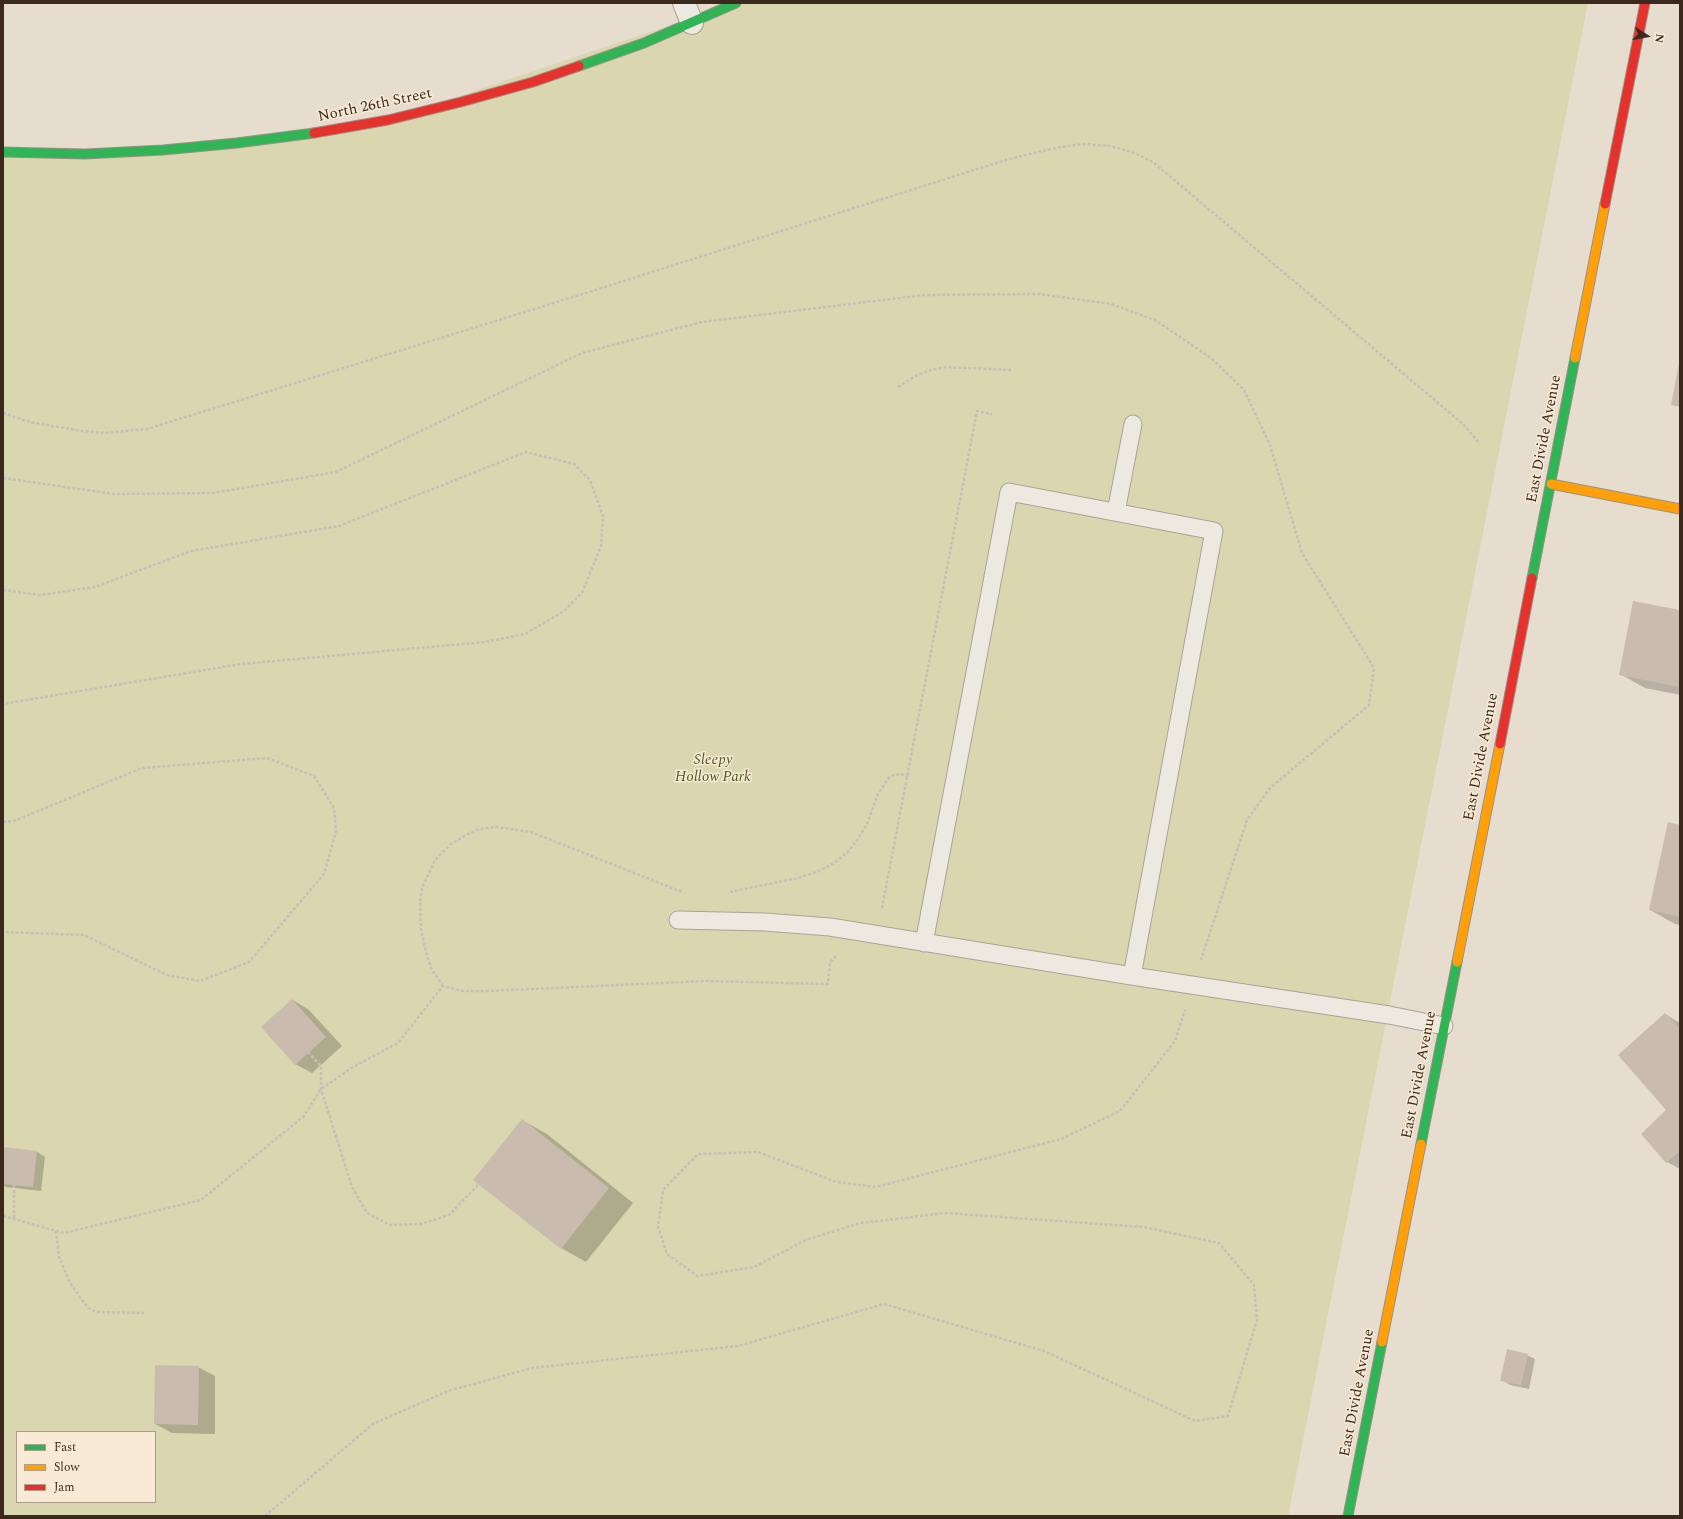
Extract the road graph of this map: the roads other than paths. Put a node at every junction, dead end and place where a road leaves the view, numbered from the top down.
1 (684, 3) edge
2 (736, 3) edge
3 (1645, 3) edge
4 (692, 23) junction
5 (3, 152) edge
6 (1133, 424) dead end
7 (1551, 484) junction
8 (1680, 509) edge
9 (1116, 512) junction
10 (678, 920) dead end
11 (924, 943) junction
12 (1132, 976) junction
13 (1444, 1026) junction
14 (1348, 1516) edge

1 - 4 street
2 - 4 street, North 26th Street
3 - 7 street, East Divide Avenue
4 - 5 street, North 26th Street
6 - 9 lane
7 - 8 street
7 - 13 street, East Divide Avenue
9 - 11 lane
9 - 12 lane
10 - 11 lane
11 - 12 lane
12 - 13 lane
13 - 14 street, East Divide Avenue

